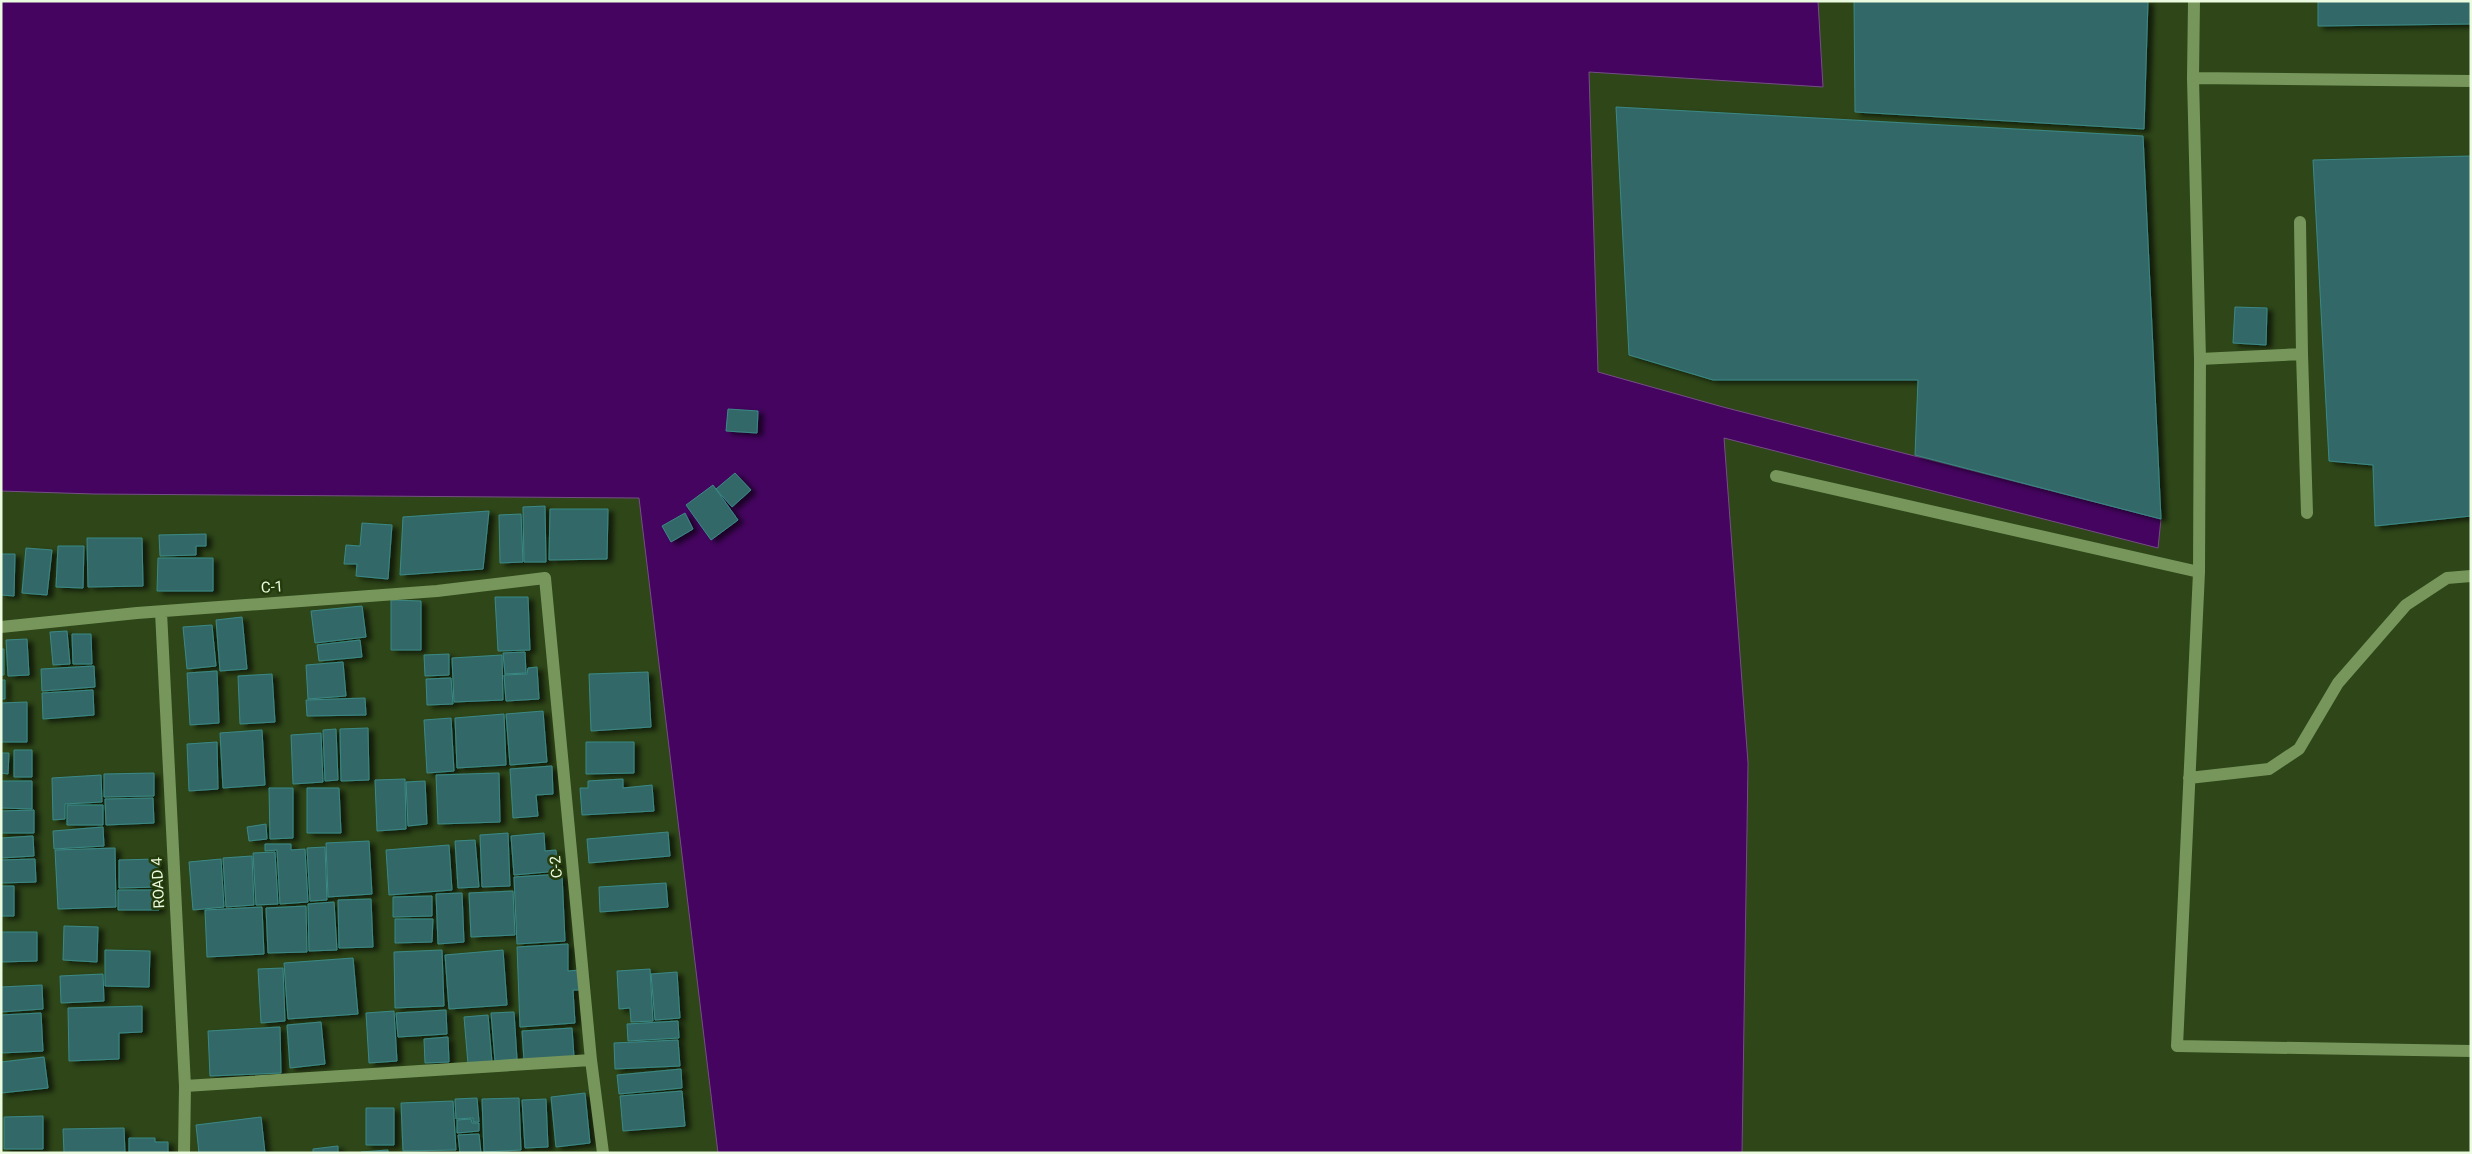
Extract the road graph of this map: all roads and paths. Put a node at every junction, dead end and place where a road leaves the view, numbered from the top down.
1 (2194, 1) edge
2 (2193, 78) junction
3 (2471, 80) edge
4 (2300, 222) dead end
5 (2302, 354) junction
6 (2200, 359) junction
7 (1776, 476) dead end
8 (2307, 513) dead end
9 (2199, 572) junction
10 (2471, 576) edge
11 (545, 578) joint
12 (161, 612) junction
13 (1, 627) edge
14 (2189, 778) junction
15 (2471, 1051) edge
16 (591, 1060) junction
17 (185, 1086) junction
18 (184, 1153) edge
19 (603, 1153) edge

1 - 2 street
2 - 3 street
2 - 6 street
4 - 5 street
5 - 6 street
5 - 8 street
6 - 9 street
7 - 9 street
9 - 14 street
10 - 14 street
11 - 12 street, C-1
11 - 16 street, C-2
12 - 13 street, C-1
12 - 17 street, ROAD 4
14 - 15 street
16 - 17 street
16 - 19 street, C-2
17 - 18 street, ROAD 4

